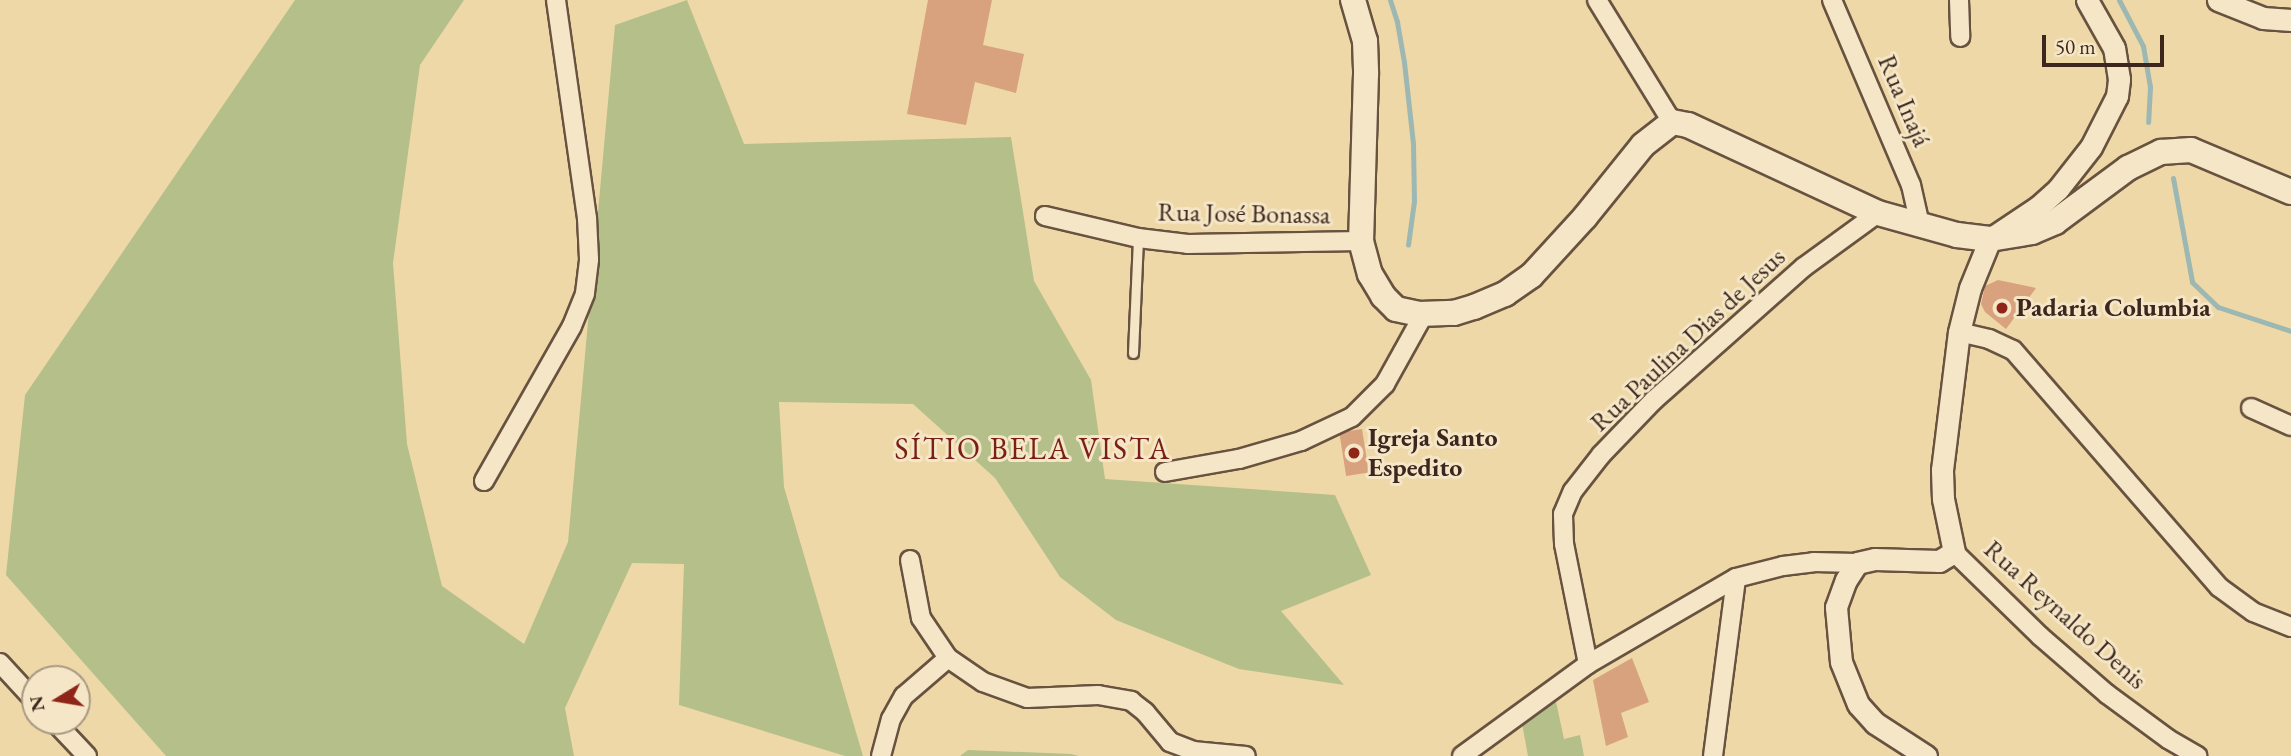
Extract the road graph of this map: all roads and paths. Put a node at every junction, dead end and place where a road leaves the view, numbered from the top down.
1 (556, 0) edge
2 (1353, 0) edge
3 (1597, 0) edge
4 (1959, 0) edge
5 (2087, 0) edge
6 (2218, 0) edge
7 (1837, 5) edge
8 (2291, 20) edge
9 (1960, 37) dead end
10 (1671, 122) junction
11 (2291, 192) edge
12 (1878, 213) junction
13 (1045, 216) dead end
14 (1920, 225) junction
15 (1138, 238) junction
16 (1990, 239) junction
17 (1361, 241) junction
18 (1424, 314) junction
19 (1959, 332) junction
20 (1133, 353) dead end
21 (2251, 408) dead end
22 (2291, 426) edge
23 (1165, 472) dead end
24 (484, 481) dead end
25 (1954, 552) junction
26 (910, 560) dead end
27 (1857, 563) junction
28 (1736, 578) junction
29 (2291, 627) edge
30 (948, 658) junction
31 (0, 663) edge
32 (1588, 664) junction
33 (21, 686) edge
34 (67, 735) edge
35 (87, 756) edge
36 (881, 756) edge
37 (1246, 756) edge
38 (1462, 756) edge
39 (1713, 756) edge
40 (1926, 756) edge
41 (2198, 756) edge

1 - 24 street
2 - 17 main road
3 - 10 street
4 - 9 street
5 - 16 street
6 - 8 street
7 - 14 street, Rua Inajá
10 - 12 main road
10 - 18 main road
11 - 16 main road
12 - 14 main road
12 - 32 street, Rua Paulina Dias de Jesus
13 - 15 street, Rua José Bonassa
14 - 16 main road
15 - 17 street, Rua José Bonassa
15 - 20 lane
16 - 19 street, Rua Reynaldo Denis
17 - 18 main road
18 - 23 street
19 - 25 street, Rua Reynaldo Denis
19 - 29 street
21 - 22 street
25 - 27 street
25 - 41 street, Rua Reynaldo Denis
26 - 30 street
27 - 28 street
27 - 40 street
28 - 32 street
28 - 39 street
30 - 36 street
30 - 37 street
31 - 33 street
32 - 38 street
34 - 35 street

